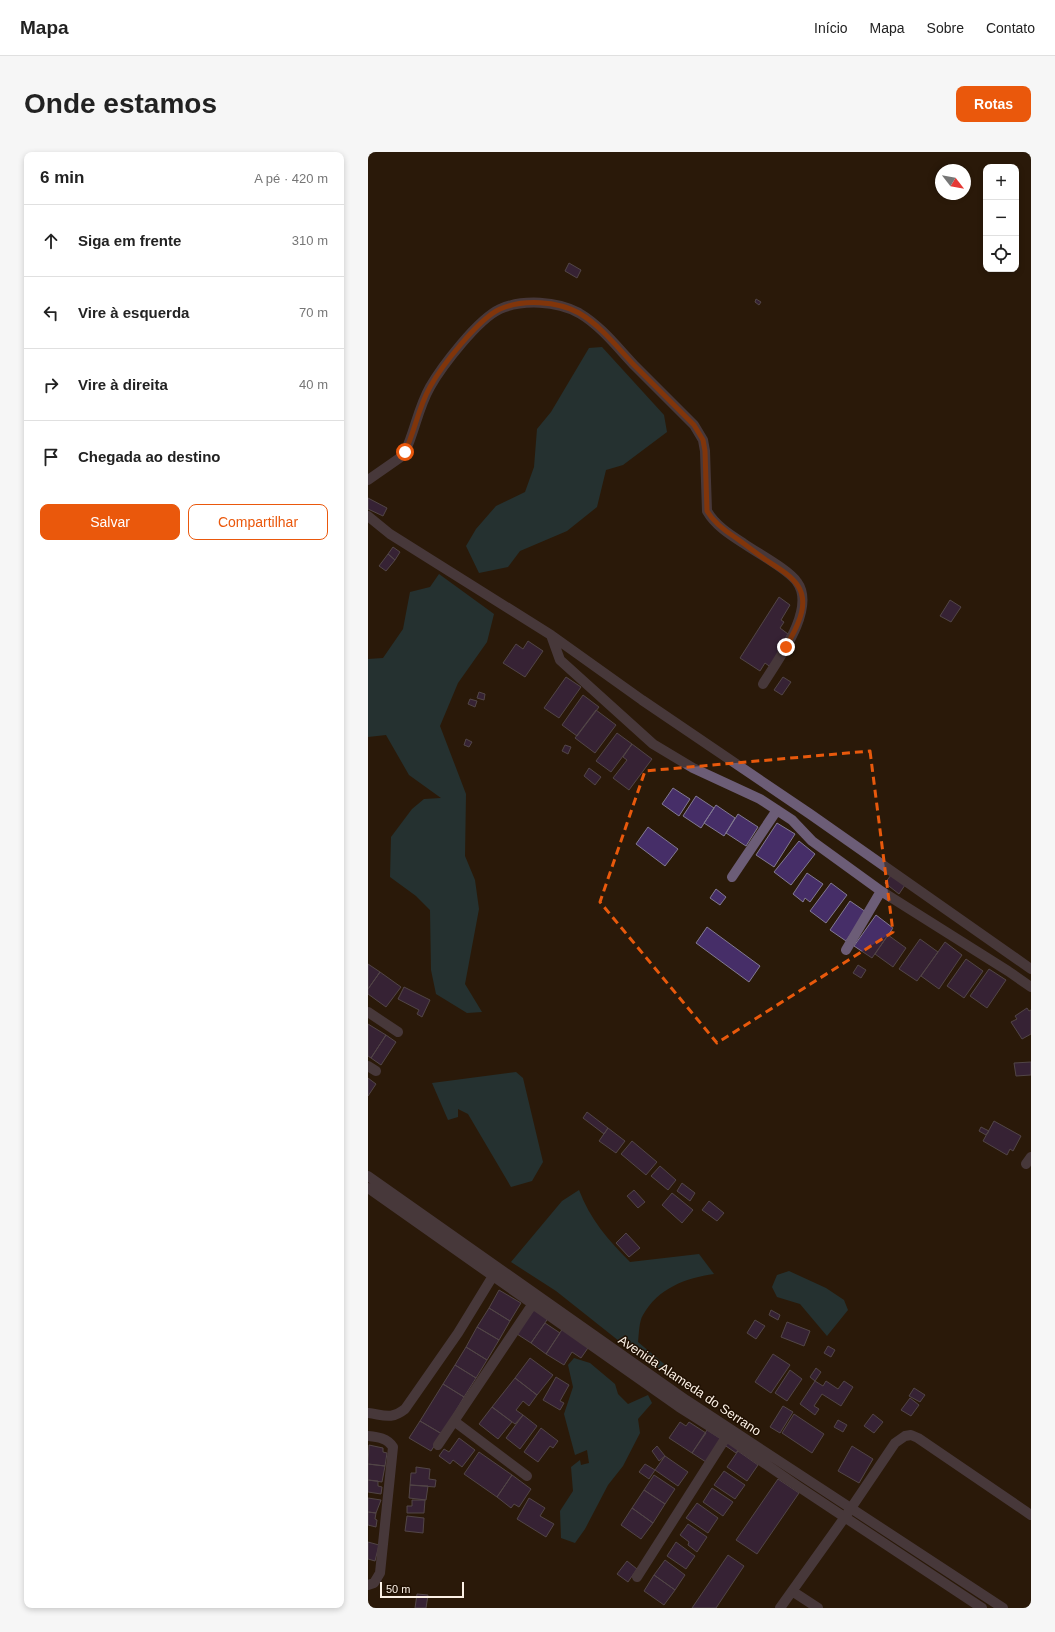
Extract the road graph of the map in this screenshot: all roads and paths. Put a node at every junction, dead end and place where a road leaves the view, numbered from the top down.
1 (368, 480) edge
2 (368, 516) edge
3 (551, 635) junction
4 (763, 684) dead end
5 (777, 810) junction
6 (732, 877) dead end
7 (881, 891) junction
8 (846, 950) dead end
9 (1031, 969) edge
10 (1031, 987) edge
11 (368, 1012) edge
12 (398, 1032) dead end
13 (368, 1176) edge
14 (368, 1188) edge
15 (496, 1272) junction
16 (536, 1300) junction
17 (368, 1413) edge
18 (454, 1421) junction
19 (728, 1432) junction
20 (368, 1436) edge
21 (438, 1444) dead end
22 (528, 1476) dead end
23 (851, 1508) junction
24 (1031, 1515) edge
25 (845, 1517) junction
26 (637, 1577) dead end
27 (368, 1585) edge
28 (792, 1591) junction
29 (780, 1608) edge
30 (818, 1608) edge
31 (982, 1608) edge
32 (1003, 1608) edge

1 - 4 street
2 - 3 street
3 - 5 street
3 - 9 street
5 - 6 street
5 - 7 street
7 - 8 street
7 - 10 street
11 - 12 street
13 - 15 street, Avenida Alameda do Serrano
14 - 15 street, Avenida Alameda do Serrano
15 - 16 street, Avenida Alameda do Serrano
15 - 17 street
16 - 18 street
16 - 19 street, Avenida Alameda do Serrano
18 - 21 street
18 - 22 street
19 - 23 street, Avenida Alameda do Serrano
19 - 25 street, Avenida Alameda do Serrano
19 - 26 street
20 - 27 street
23 - 24 street
23 - 25 street
23 - 32 street, Avenida Alameda do Serrano
25 - 28 street
25 - 31 street, Avenida Alameda do Serrano
28 - 29 street
28 - 30 street

